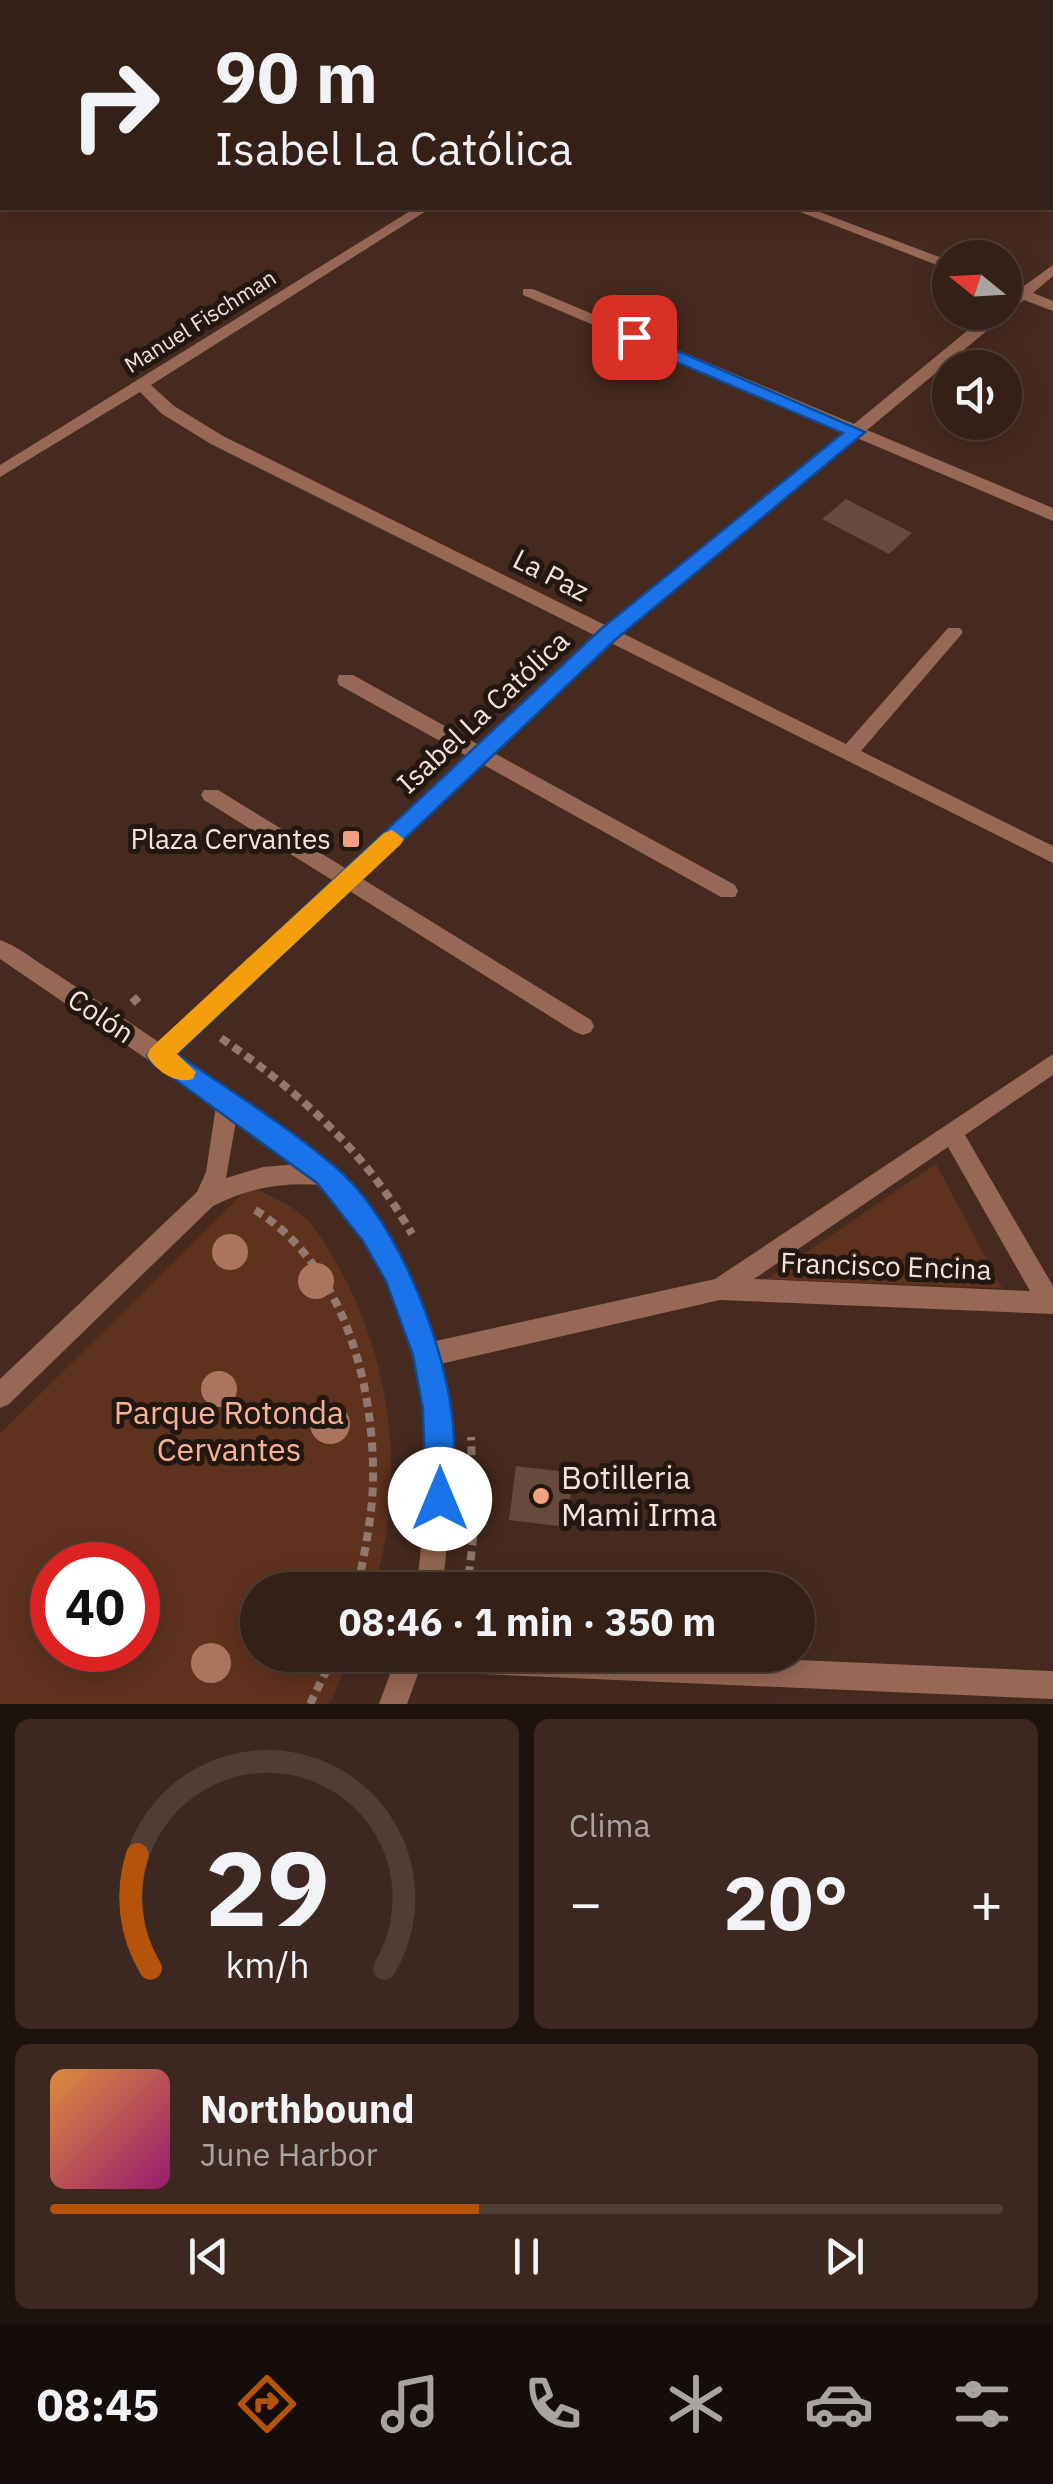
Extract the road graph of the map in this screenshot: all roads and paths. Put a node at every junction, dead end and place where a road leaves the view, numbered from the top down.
1 (421, 210) edge
2 (803, 210) edge
3 (932, 259) edge
4 (1053, 269) edge
5 (528, 292) dead end
6 (1023, 294) joint
7 (1053, 306) edge
8 (979, 330) edge
9 (141, 384) junction
10 (856, 432) junction
11 (0, 472) edge
12 (1053, 516) edge
13 (954, 632) dead end
14 (608, 634) junction
15 (346, 680) dead end
16 (848, 754) junction
17 (481, 755) junction
18 (210, 795) dead end
19 (1053, 856) edge
20 (348, 880) junction
21 (728, 891) dead end
22 (0, 948) edge
23 (583, 1026) dead end
24 (160, 1055) junction
25 (1053, 1063) edge
26 (228, 1102) junction
27 (952, 1133) junction
28 (326, 1175) junction
29 (204, 1199) junction
30 (250, 1206) dead end
31 (720, 1290) junction
32 (1052, 1303) edge
33 (427, 1355) junction
34 (0, 1396) edge
35 (361, 1572) edge
36 (432, 1572) edge
37 (326, 1672) edge
38 (405, 1672) edge
39 (765, 1672) edge
40 (1053, 1685) edge
41 (310, 1704) edge
42 (392, 1704) edge

1 - 9 street, Manuel Fischman
2 - 3 street
4 - 6 street, Isabel La Católica
5 - 10 street
6 - 7 street
8 - 10 street, Isabel La Católica
9 - 11 street, Manuel Fischman
9 - 14 street, La Paz
10 - 12 street
10 - 14 street, Isabel La Católica
13 - 16 street
14 - 16 street, La Paz
14 - 17 street, Isabel La Católica
15 - 17 street
16 - 19 street, La Paz
17 - 20 street, Isabel La Católica
17 - 21 street
18 - 20 street
20 - 23 street
20 - 24 street, Isabel La Católica
22 - 24 street, Colón
24 - 26 street, Colón
25 - 27 street, Francisco Encina
26 - 28 street, Colón
26 - 29 street
27 - 31 street, Francisco Encina
27 - 32 street, Francisco Encina
28 - 29 street
28 - 33 street, Colón
29 - 34 street
30 - 35 path
31 - 32 street, Francisco Encina
31 - 33 street, Francisco Encina
33 - 36 street, Colón
37 - 41 path
38 - 42 street
39 - 40 street

